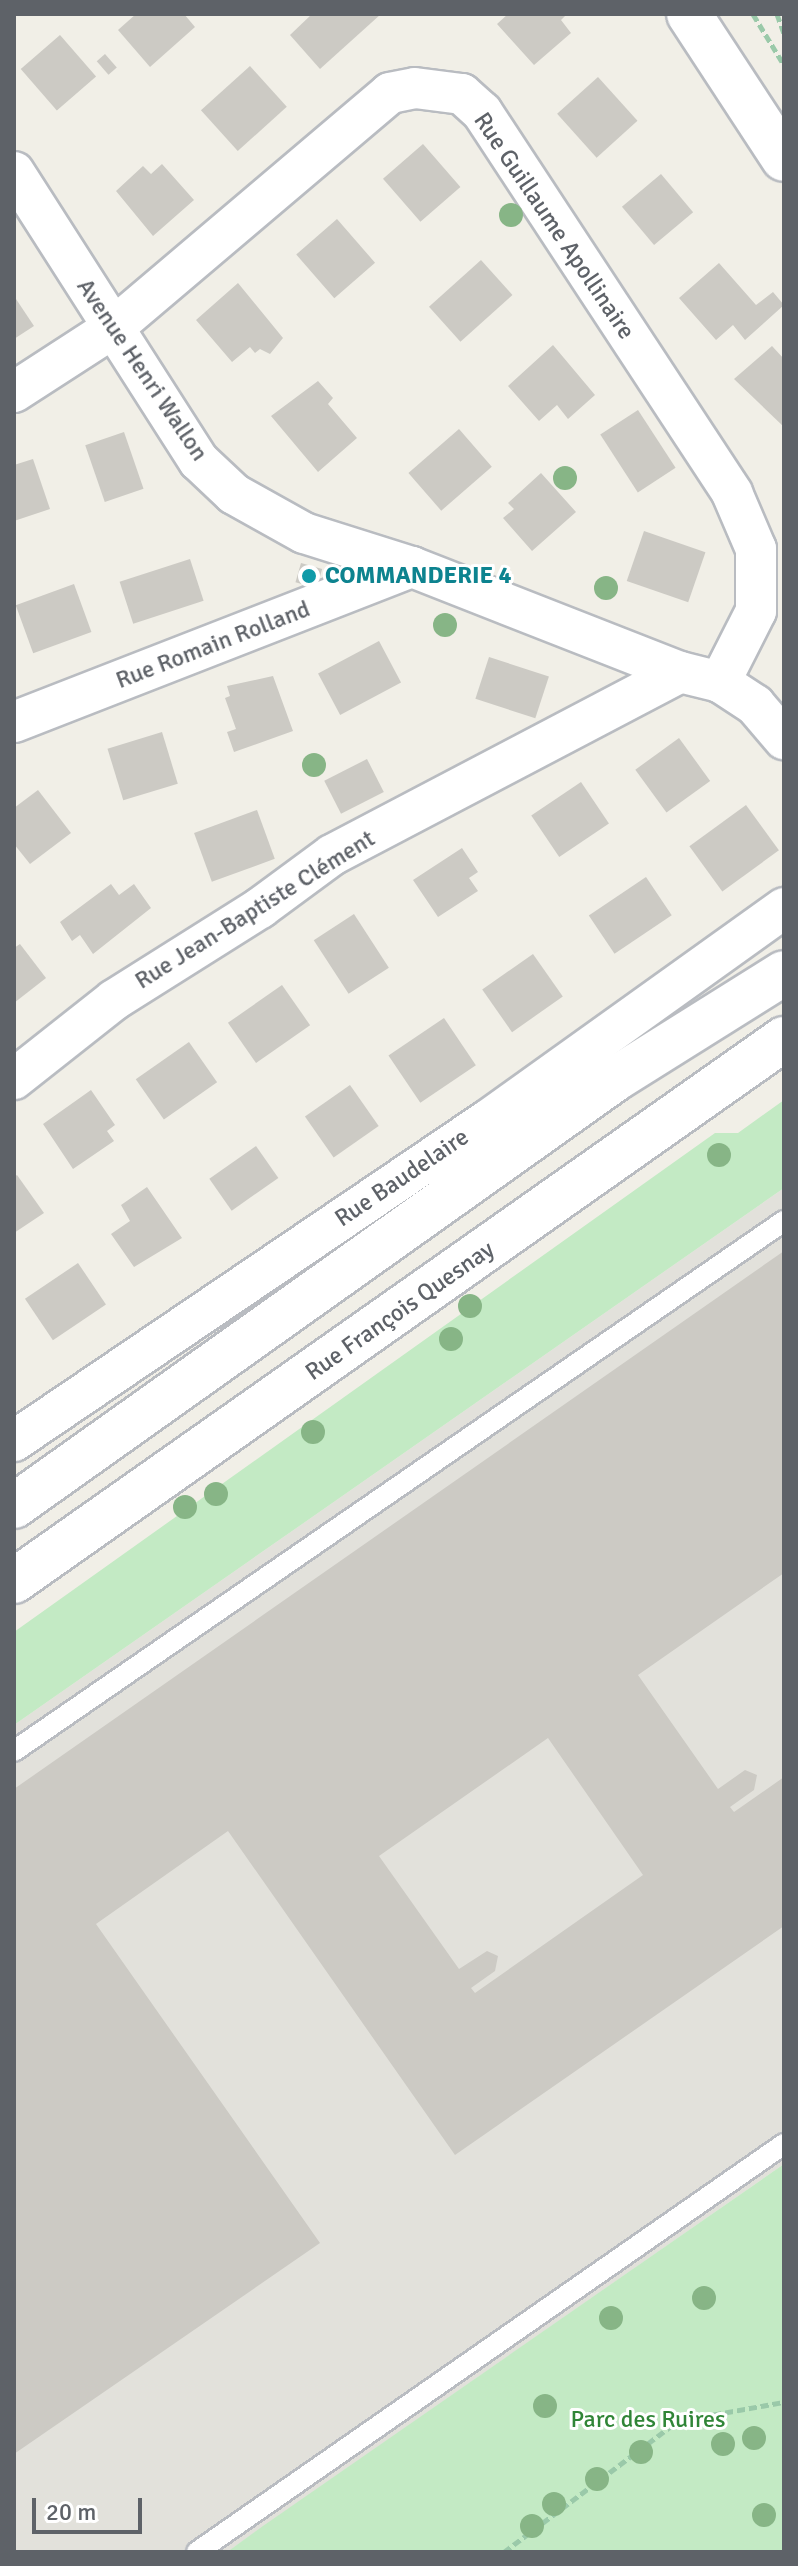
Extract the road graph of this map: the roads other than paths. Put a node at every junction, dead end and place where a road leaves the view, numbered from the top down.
1 (689, 14) edge
2 (721, 14) edge
3 (784, 116) edge
4 (784, 159) edge
5 (14, 172) edge
6 (113, 328) junction
7 (14, 392) edge
8 (412, 567) junction
9 (680, 672) junction
10 (720, 682) junction
11 (14, 722) edge
12 (784, 739) edge
13 (784, 908) edge
14 (784, 973) edge
15 (784, 1039) edge
16 (14, 1079) edge
17 (784, 1221) edge
18 (14, 1441) edge
19 (14, 1506) edge
20 (14, 1581) edge
21 (14, 1751) edge
22 (784, 2144) edge
23 (197, 2552) edge

1 - 4 street
2 - 3 street
5 - 6 street, Avenue Henri Wallon
6 - 7 street, Rue Guillaume Apollinaire
6 - 8 street, Avenue Henri Wallon
6 - 10 street, Rue Guillaume Apollinaire
8 - 9 street, Avenue Henri Wallon
8 - 11 street, Rue Romain Rolland
9 - 10 street, Avenue Henri Wallon
9 - 16 street, Rue Jean-Baptiste Clément
10 - 12 street, Avenue Henri Wallon
13 - 18 street, Rue Baudelaire
14 - 19 street
15 - 20 street, Rue François Quesnay
17 - 21 lane
22 - 23 lane

